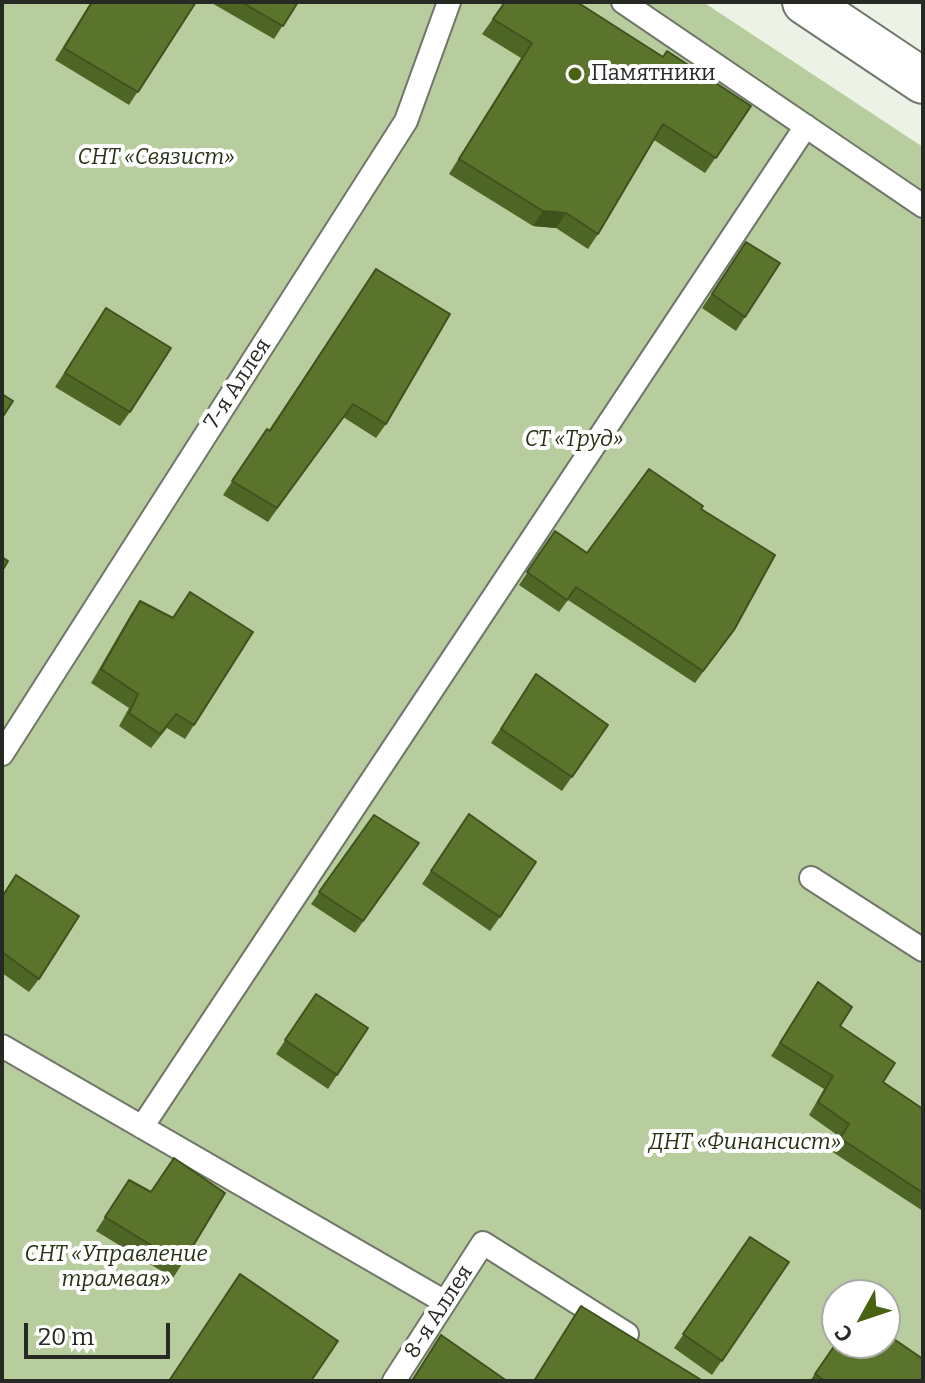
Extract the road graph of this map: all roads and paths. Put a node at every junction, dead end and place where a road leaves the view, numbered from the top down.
1 (449, 2) edge
2 (623, 2) edge
3 (805, 2) edge
4 (923, 81) edge
5 (806, 126) junction
6 (923, 206) edge
7 (2, 754) edge
8 (811, 878) dead end
9 (923, 950) edge
10 (2, 1046) edge
11 (142, 1127) junction
12 (445, 1302) junction
13 (649, 1348) edge
14 (394, 1381) edge

1 - 7 lane, 7-я Аллея
2 - 5 lane
3 - 4 main road
5 - 6 lane
5 - 11 lane
8 - 9 lane
10 - 11 lane
11 - 12 lane
12 - 13 lane, 8-я Аллея
12 - 14 lane, 8-я Аллея

